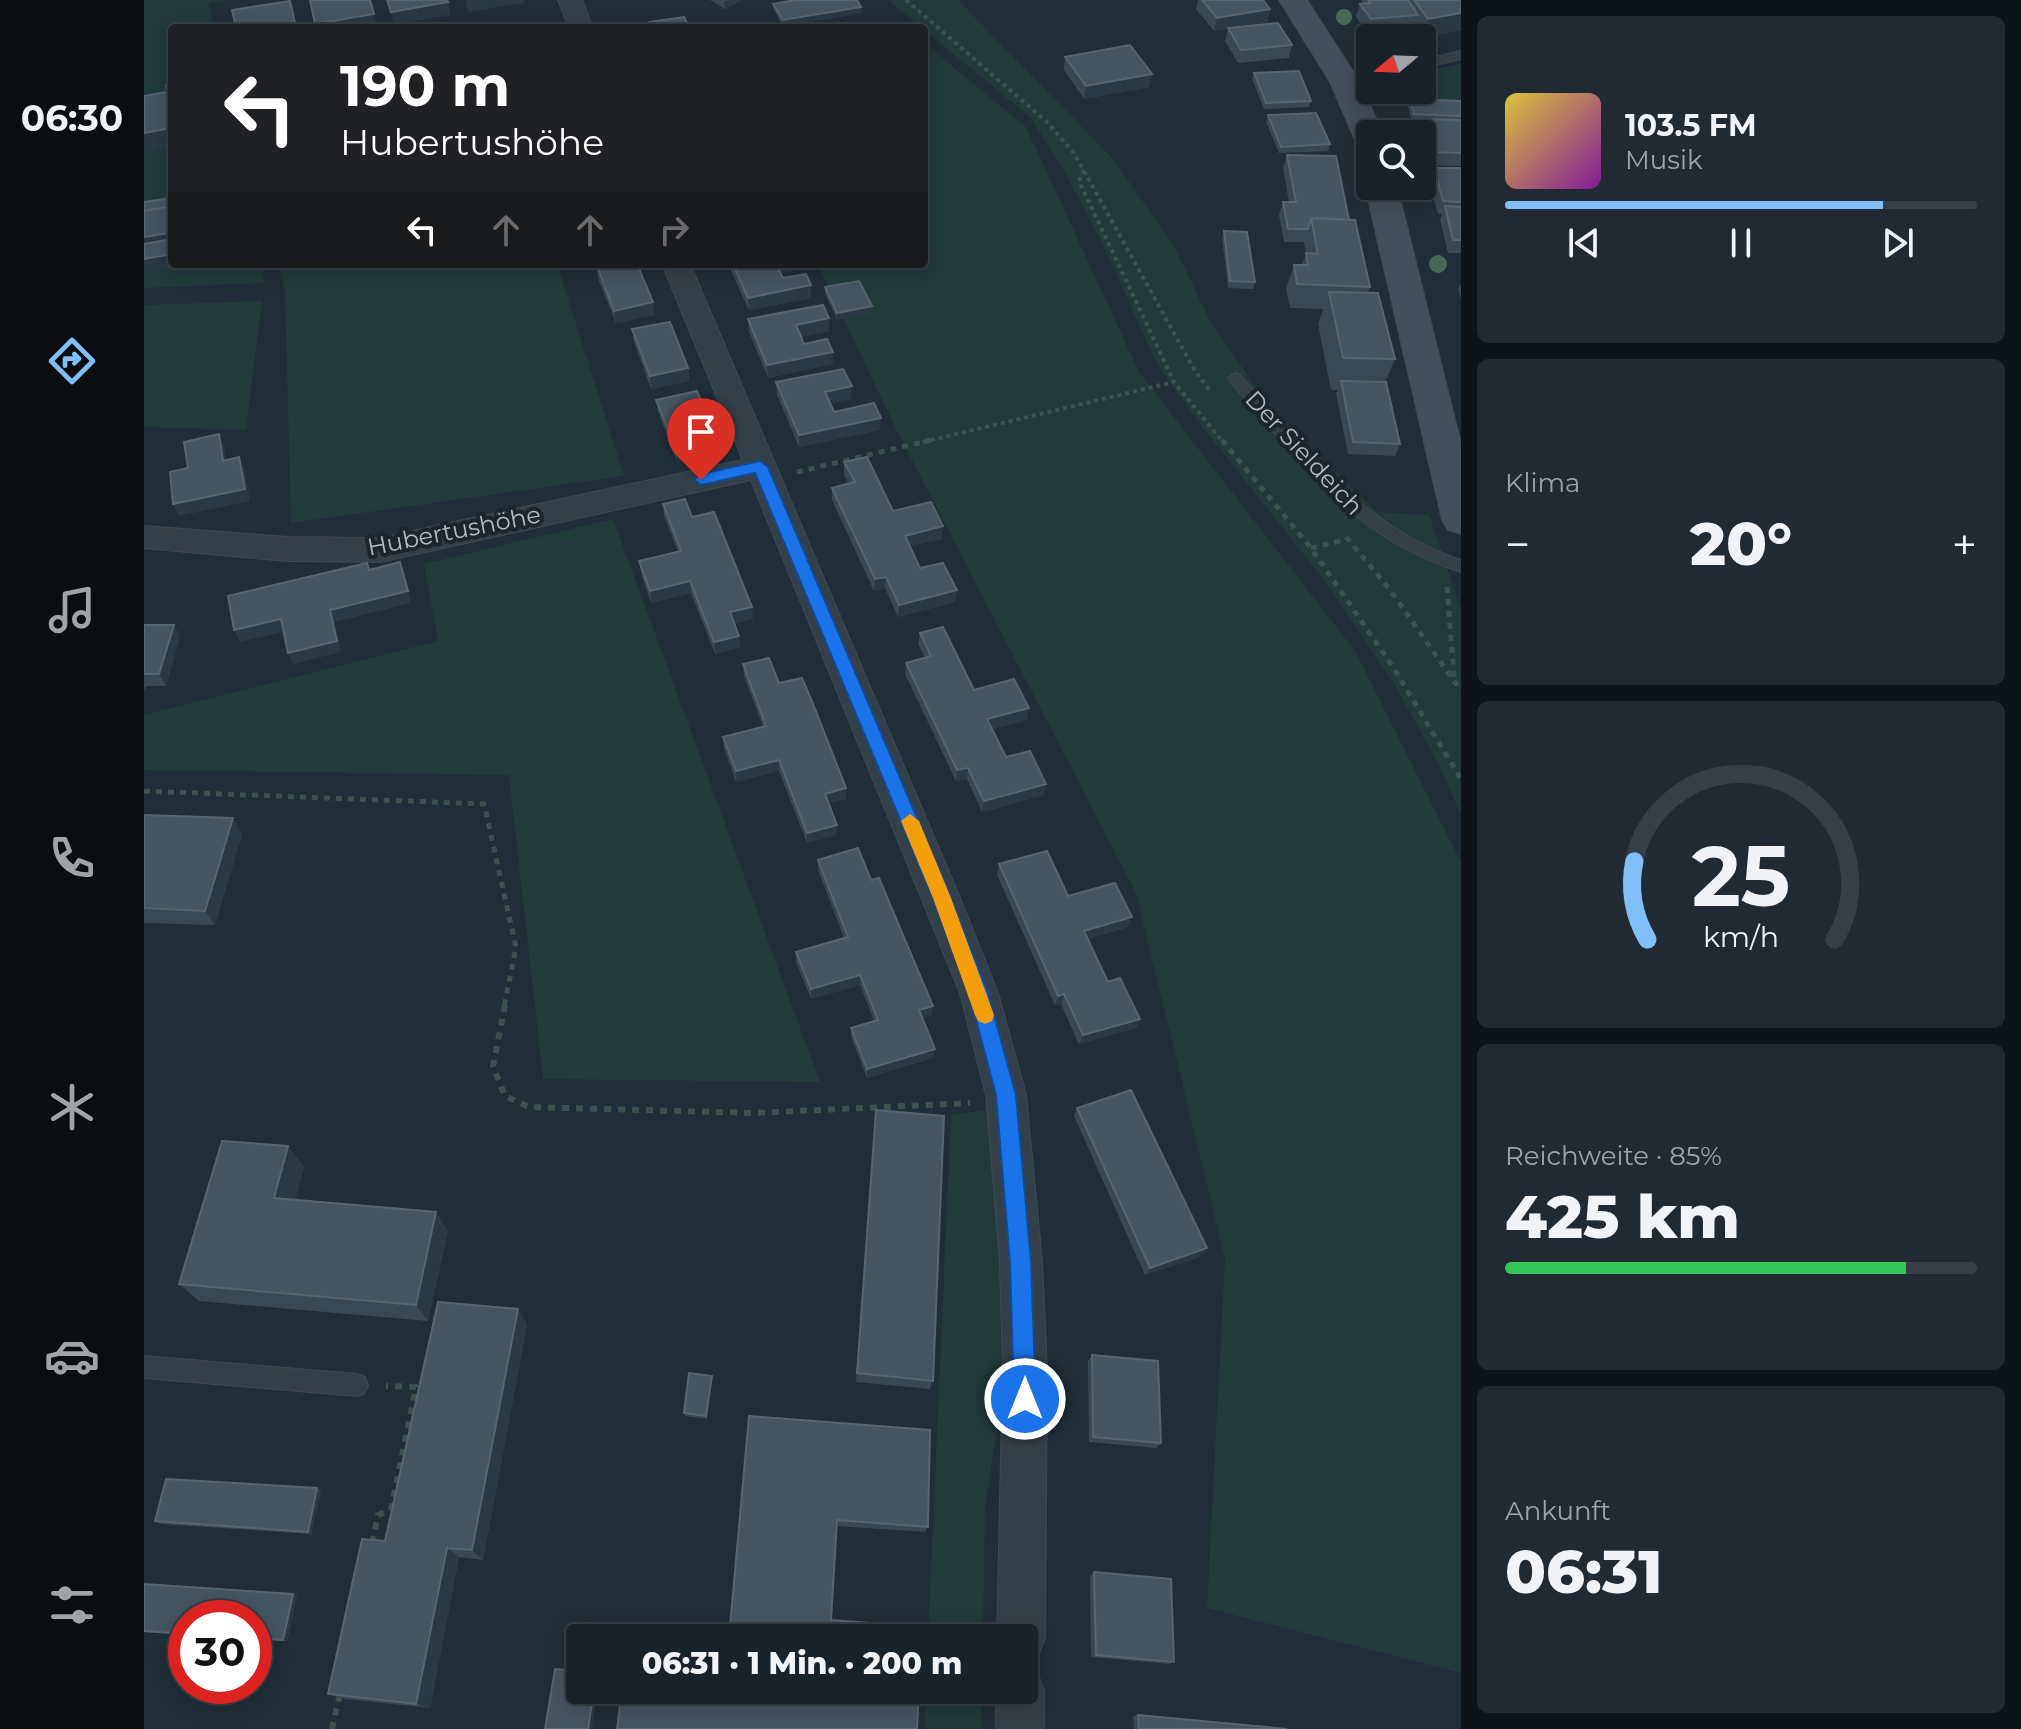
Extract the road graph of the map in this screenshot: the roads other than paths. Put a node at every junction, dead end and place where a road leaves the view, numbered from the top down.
1 (570, 0) edge
2 (1293, 0) edge
3 (579, 24) edge
4 (1461, 55) edge
5 (1436, 61) edge
6 (1356, 78) edge
7 (1384, 200) edge
8 (678, 268) edge
9 (1235, 378) dead end
10 (760, 467) junction
11 (1461, 520) edge
12 (144, 537) edge
13 (1454, 564) edge
14 (144, 1367) edge
15 (357, 1385) road end
16 (1021, 1624) edge
17 (1020, 1704) edge
18 (1020, 1729) edge

1 - 3 street
2 - 6 street
4 - 5 lane
7 - 11 street
8 - 10 street
9 - 13 lane, Der Sieldeich
10 - 12 street, Hubertushöhe
10 - 16 street
14 - 15 lane
17 - 18 street

